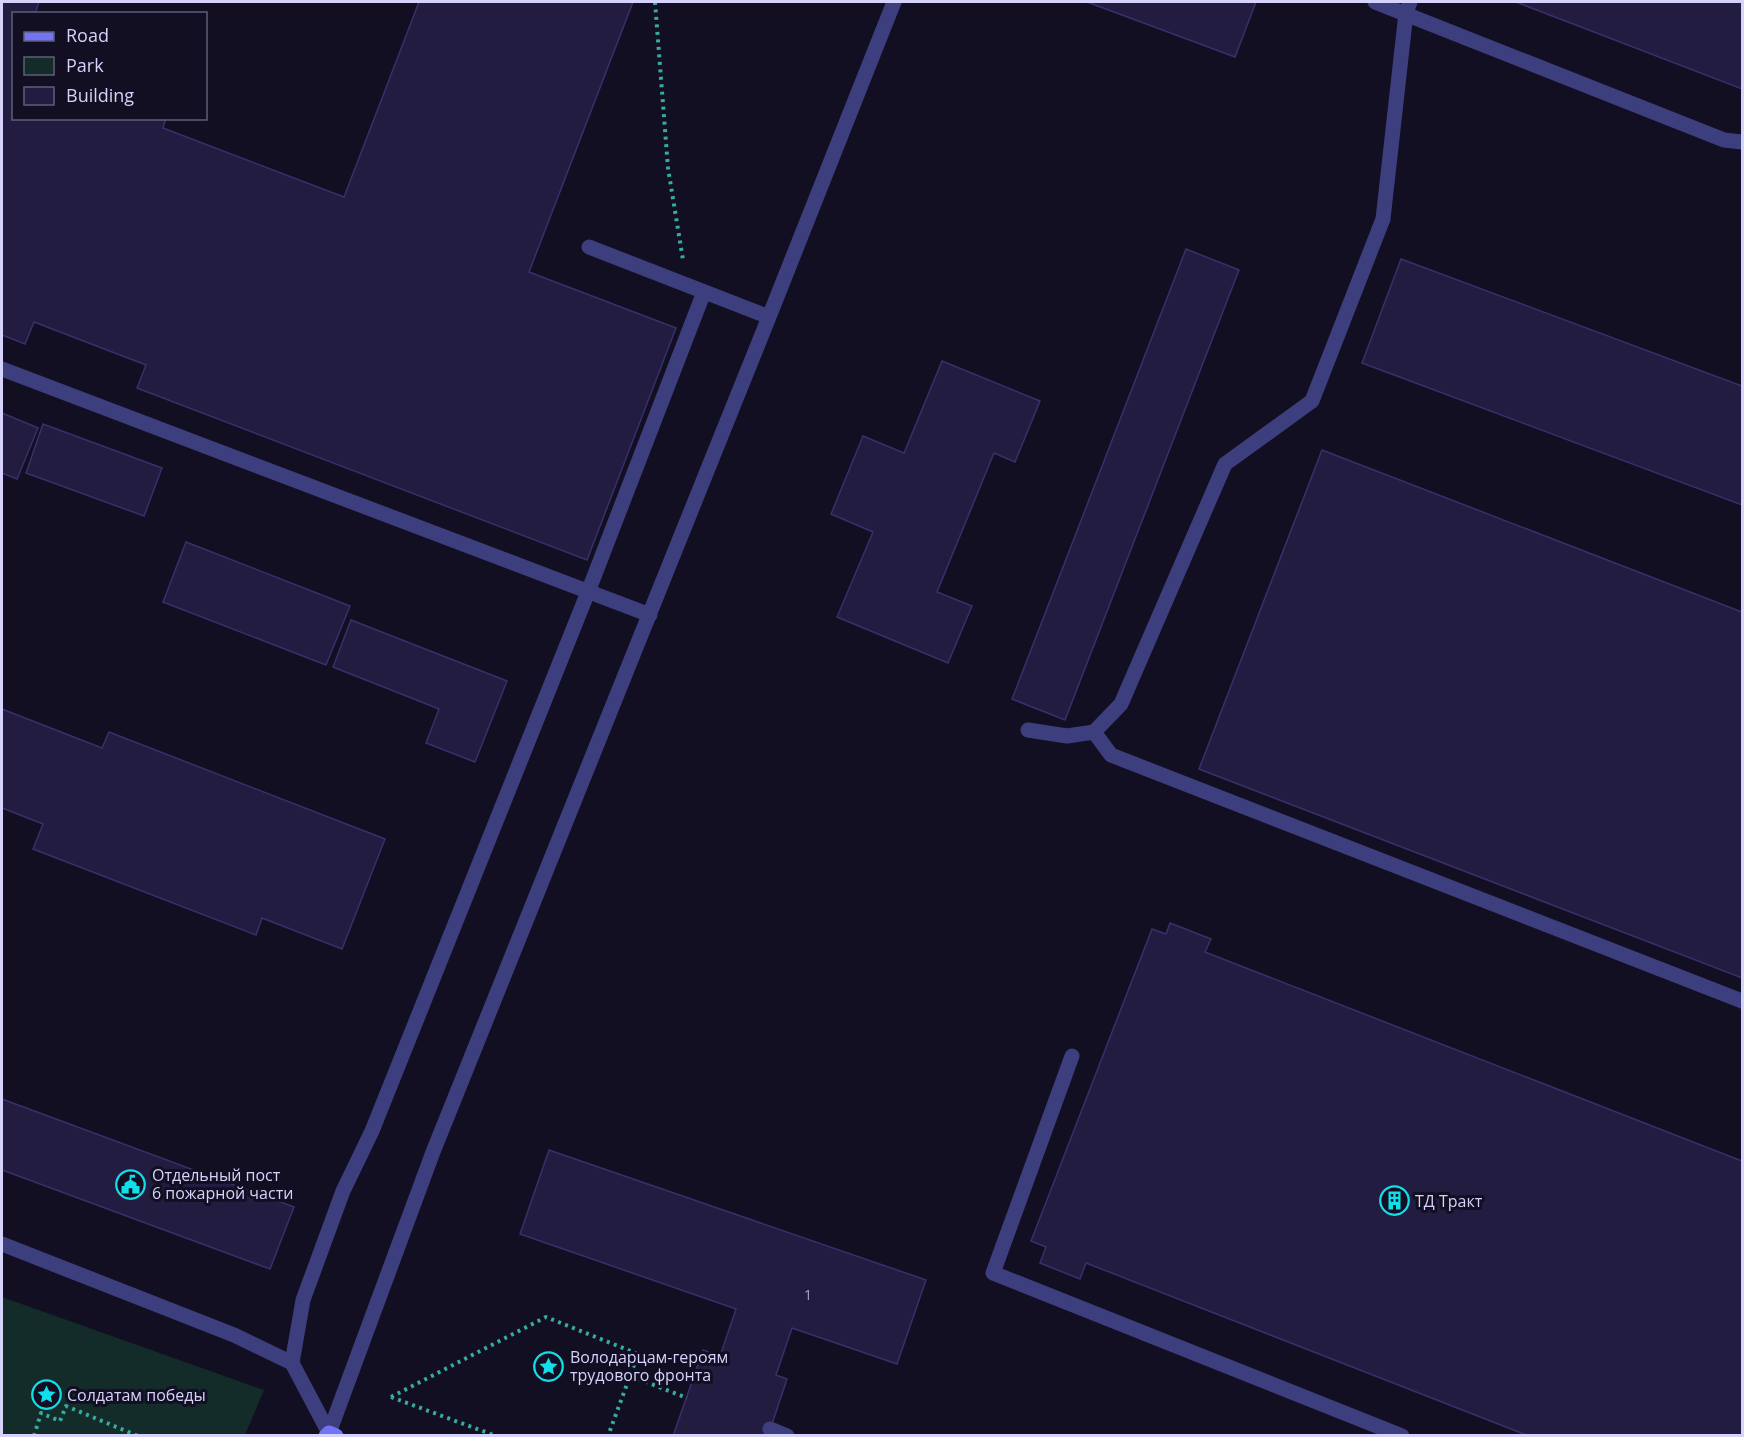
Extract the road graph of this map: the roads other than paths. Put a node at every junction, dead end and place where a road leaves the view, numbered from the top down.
1 (894, 2) edge
2 (1374, 2) edge
3 (1408, 7) edge
4 (1743, 142) edge
5 (589, 247) dead end
6 (704, 292) junction
7 (769, 317) junction
8 (2, 369) edge
9 (588, 592) junction
10 (650, 615) junction
11 (1028, 730) dead end
12 (1094, 732) junction
13 (1743, 1001) edge
14 (1072, 1056) dead end
15 (2, 1244) edge
16 (292, 1363) junction
17 (770, 1429) dead end
18 (330, 1435) edge
19 (787, 1436) edge
20 (1402, 1436) edge

1 - 7 lane
2 - 3 lane
3 - 4 lane
3 - 12 lane
5 - 6 lane
6 - 7 lane
6 - 9 lane
7 - 10 lane
8 - 9 lane
9 - 10 lane
9 - 16 lane
10 - 18 lane
11 - 12 lane
12 - 13 lane
14 - 20 lane
15 - 16 lane
16 - 18 lane
17 - 19 lane

